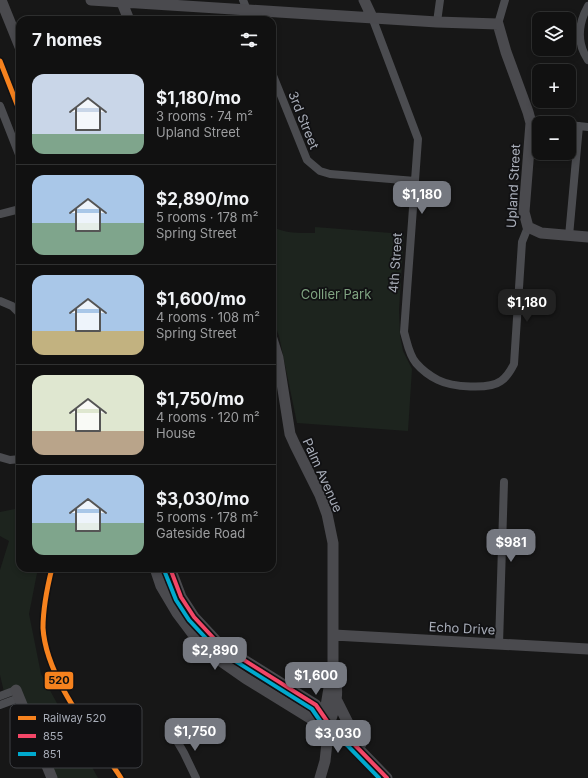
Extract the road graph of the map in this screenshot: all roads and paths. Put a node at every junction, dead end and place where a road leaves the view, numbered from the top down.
1 (1, 0) edge
2 (91, 0) edge
3 (364, 0) edge
4 (440, 0) edge
5 (505, 0) edge
6 (121, 1) edge
7 (588, 6) edge
8 (247, 10) edge
9 (127, 16) edge
10 (372, 17) junction
11 (437, 22) junction
12 (498, 24) junction
13 (16, 37) edge
14 (588, 60) edge
15 (276, 83) edge
16 (0, 106) edge
17 (532, 118) edge
18 (579, 126) joint
19 (588, 127) edge
20 (16, 146) edge
21 (532, 147) edge
22 (415, 181) junction
23 (16, 210) edge
24 (0, 214) edge
25 (528, 227) junction
26 (569, 236) junction
27 (588, 237) edge
28 (0, 301) edge
29 (16, 310) edge
30 (276, 351) edge
31 (485, 387) joint
32 (0, 458) edge
33 (16, 459) edge
34 (504, 482) dead end
35 (156, 572) edge
36 (172, 572) edge
37 (334, 635) junction
38 (499, 644) junction
39 (588, 649) edge
40 (242, 660) junction
41 (234, 670) junction
42 (333, 672) junction
43 (18, 694) junction
44 (0, 696) edge
45 (336, 701) junction
46 (0, 704) edge
47 (22, 704) edge
48 (329, 724) junction
49 (174, 736) dead end
50 (364, 754) junction
51 (48, 768) edge
52 (52, 778) edge
53 (196, 778) edge
54 (320, 778) edge
55 (387, 778) edge

1 - 13 street
2 - 6 street
3 - 10 street, 4th Street
4 - 11 street
5 - 12 street
6 - 8 street
6 - 9 street
7 - 14 street
8 - 10 street
10 - 11 street
10 - 22 street, 4th Street
11 - 12 street
12 - 17 street, Upland Street
15 - 22 street, 3rd Street
16 - 20 street
18 - 19 street
18 - 26 street
21 - 25 street, Upland Street
22 - 31 street, 4th Street
23 - 24 street
25 - 26 street
25 - 31 street, Upland Street
26 - 27 street
28 - 29 street
30 - 37 street, Palm Avenue
32 - 33 street
34 - 38 street
35 - 41 street
36 - 40 street
37 - 38 street, Echo Drive
37 - 42 street, Palm Avenue
38 - 39 street, Echo Drive
40 - 41 street
40 - 48 street
41 - 48 street
42 - 45 street, Palm Avenue
42 - 48 street, Palm Avenue
43 - 44 street
43 - 46 street
43 - 47 street
45 - 48 street, Palm Avenue
45 - 50 street
48 - 50 street
48 - 54 street
49 - 53 street
50 - 55 street
51 - 52 street

